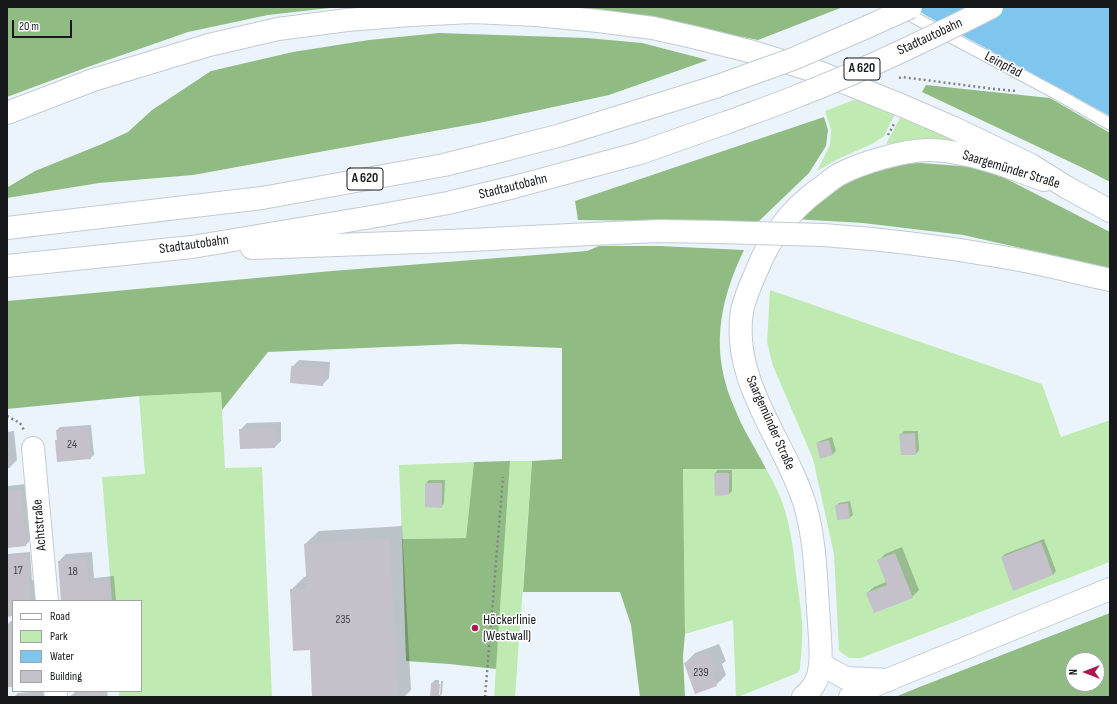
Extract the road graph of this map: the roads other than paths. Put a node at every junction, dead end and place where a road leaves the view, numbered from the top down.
1 (895, 7) edge
2 (911, 7) edge
3 (992, 7) edge
4 (7, 113) edge
5 (1110, 124) edge
6 (1066, 187) junction
7 (1110, 211) edge
8 (7, 228) edge
9 (192, 247) junction
10 (7, 266) edge
11 (1110, 280) edge
12 (33, 448) dead end
13 (1110, 589) edge
14 (47, 600) edge
15 (820, 664) junction
16 (889, 680) junction
17 (803, 697) edge
18 (850, 697) edge

1 - 5 lane, Leinpfad
2 - 8 main road, A 620, bridge
3 - 9 main road, Stadtautobahn / A 620, bridge
4 - 6 main road
6 - 7 main road, Saargemünder Straße
6 - 15 main road, Saargemünder Straße
9 - 10 main road, Stadtautobahn / A 620
9 - 11 main road, bridge
12 - 14 main road, Achtstraße
13 - 16 main road
15 - 16 main road
15 - 17 main road, Saargemünder Straße
16 - 18 main road

